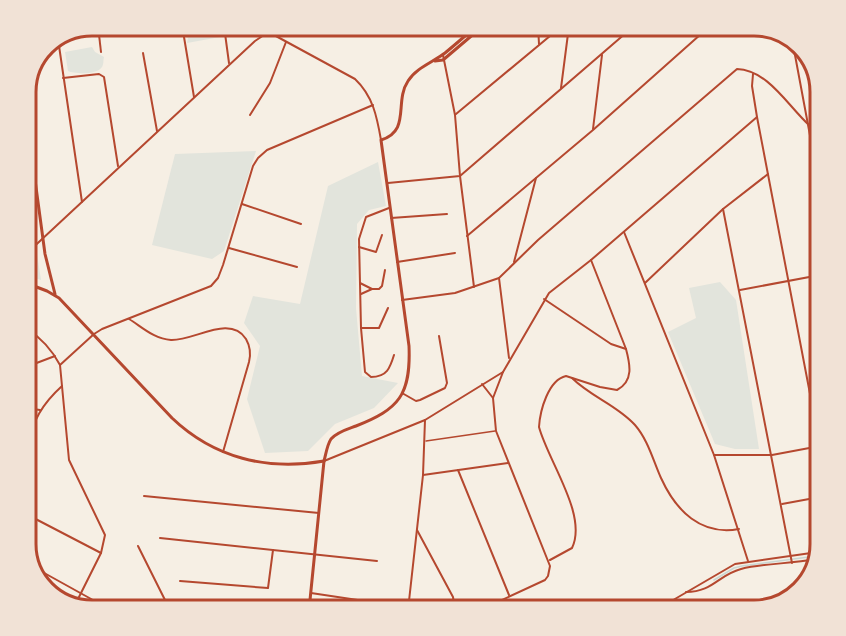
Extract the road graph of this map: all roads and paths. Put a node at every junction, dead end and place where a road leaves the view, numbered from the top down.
1 (99, 36) edge
2 (226, 36) edge
3 (262, 36) edge
4 (277, 36) edge
5 (466, 36) edge
6 (470, 36) edge
7 (539, 36) edge
8 (549, 36) edge
9 (568, 36) edge
10 (623, 36) edge
11 (698, 36) edge
12 (184, 37) dead end
13 (286, 42) junction
14 (539, 44) junction
15 (59, 48) edge
16 (101, 52) dead end
17 (143, 53) dead end
18 (795, 54) edge
19 (602, 55) junction
20 (443, 57) junction
21 (230, 63) junction
22 (753, 74) junction
23 (63, 78) junction
24 (561, 90) junction
25 (194, 97) junction
26 (373, 105) junction
27 (250, 115) dead end
28 (455, 115) junction
29 (757, 117) junction
30 (809, 125) junction
31 (593, 130) junction
32 (158, 131) junction
33 (810, 131) edge
34 (381, 140) junction
35 (118, 168) junction
36 (768, 174) junction
37 (460, 176) junction
38 (536, 178) junction
39 (387, 183) junction
40 (36, 187) edge
41 (82, 202) junction
42 (242, 204) junction
43 (389, 208) junction
44 (723, 208) junction
45 (447, 214) dead end
46 (391, 218) junction
47 (301, 224) dead end
48 (624, 232) junction
49 (382, 235) dead end
50 (467, 236) junction
51 (43, 238) junction
52 (36, 245) edge
53 (359, 247) junction
54 (229, 248) junction
55 (455, 253) dead end
56 (591, 260) junction
57 (398, 262) junction
58 (514, 262) junction
59 (297, 267) dead end
60 (385, 270) dead end
61 (810, 277) edge
62 (499, 278) junction
63 (787, 281) junction
64 (360, 283) junction
65 (645, 283) junction
66 (36, 287) edge
67 (474, 288) junction
68 (372, 289) junction
69 (740, 290) junction
70 (361, 294) junction
71 (55, 295) junction
72 (544, 299) junction
73 (402, 300) junction
74 (388, 308) dead end
75 (129, 318) junction
76 (361, 328) junction
77 (94, 334) junction
78 (36, 336) edge
79 (439, 336) dead end
80 (626, 349) junction
81 (394, 355) dead end
82 (55, 356) junction
83 (509, 360) junction
84 (36, 364) edge
85 (60, 365) junction
86 (503, 372) junction
87 (570, 376) junction
88 (482, 384) junction
89 (62, 386) junction
90 (402, 393) junction
91 (810, 396) edge
92 (493, 398) junction
93 (36, 409) edge
94 (40, 410) junction
95 (425, 420) junction
96 (36, 421) edge
97 (496, 431) junction
98 (425, 441) junction
99 (810, 448) edge
100 (223, 453) junction
101 (714, 455) junction
102 (772, 455) junction
103 (324, 461) junction
104 (508, 463) junction
105 (458, 470) junction
106 (423, 475) junction
107 (144, 496) dead end
108 (810, 499) edge
109 (781, 504) junction
110 (319, 513) junction
111 (36, 519) edge
112 (417, 530) junction
113 (738, 530) junction
114 (160, 538) dead end
115 (138, 546) dead end
116 (273, 550) junction
117 (101, 553) junction
118 (809, 554) edge
119 (315, 555) junction
120 (791, 557) junction
121 (377, 561) dead end
122 (549, 561) junction
123 (748, 561) junction
124 (807, 561) edge
125 (792, 562) junction
126 (45, 573) edge
127 (180, 581) dead end
128 (686, 592) junction
129 (81, 593) junction
130 (310, 593) junction
131 (509, 596) junction
132 (78, 598) edge
133 (93, 600) edge
134 (165, 600) edge
135 (310, 600) edge
136 (358, 600) edge
137 (409, 600) edge
138 (453, 600) edge
139 (501, 600) edge
140 (673, 600) edge

1 - 16 street
2 - 21 street
3 - 21 street
4 - 13 street
5 - 20 street
6 - 20 street
7 - 14 street
8 - 14 street
9 - 24 street
10 - 19 street
11 - 31 street
12 - 25 street
13 - 26 street
13 - 27 street
14 - 28 street
15 - 23 street
17 - 32 street
18 - 30 street
19 - 24 street
19 - 31 street
20 - 28 street
20 - 34 street
21 - 25 street
22 - 29 street
22 - 30 street
22 - 58 street
23 - 35 street
23 - 41 street
24 - 37 street
25 - 32 street
26 - 34 street
26 - 42 street
28 - 37 street
29 - 36 street
29 - 48 street
30 - 33 street
31 - 38 street
32 - 35 street
34 - 39 street
35 - 41 street
36 - 44 street
36 - 63 street
37 - 39 street
37 - 50 street
38 - 50 street
38 - 58 street
39 - 43 street
40 - 51 street
41 - 51 street
42 - 47 street
42 - 54 street
43 - 46 street
43 - 53 street
44 - 65 street
44 - 69 street
45 - 46 street
46 - 57 street
48 - 56 street
48 - 65 street
49 - 53 street
50 - 67 street
51 - 52 street
51 - 71 street
53 - 64 street
54 - 59 street
54 - 75 street
55 - 57 street
56 - 72 street
56 - 80 street
57 - 73 street
58 - 62 street
60 - 68 street
61 - 63 street
62 - 67 street
62 - 83 street
63 - 69 street
63 - 91 street
64 - 68 street
64 - 70 street
65 - 101 street
66 - 71 street
67 - 73 street
68 - 70 street
69 - 102 street
70 - 76 street
71 - 77 street
72 - 80 street
72 - 83 street
73 - 90 street
74 - 76 street
75 - 77 street
75 - 100 street
76 - 81 street
77 - 85 street
77 - 100 street
78 - 82 street
79 - 90 street
80 - 87 street
82 - 84 street
82 - 85 street
83 - 86 street
85 - 89 street
86 - 88 street
86 - 92 street
87 - 113 street
87 - 122 street
88 - 92 street
88 - 95 street
89 - 94 street
89 - 117 street
90 - 103 street
92 - 97 street
93 - 94 street
94 - 96 street
95 - 98 street
95 - 103 street
97 - 98 lane
97 - 104 street
98 - 106 street
99 - 102 street
100 - 103 street
101 - 102 street
101 - 113 street
102 - 109 street
103 - 110 street
104 - 105 street
104 - 122 street
105 - 106 street
105 - 131 street
106 - 112 street
107 - 110 street
108 - 109 street
109 - 120 street
110 - 119 street
111 - 117 street
112 - 137 street
112 - 138 street
113 - 123 street
114 - 116 street
115 - 134 street
116 - 119 street
116 - 127 street
117 - 129 street
118 - 120 street
119 - 121 street
119 - 130 street
120 - 123 street
120 - 125 street
122 - 131 street
123 - 128 street
124 - 125 street
125 - 128 street
126 - 129 street
128 - 140 street
129 - 132 street
129 - 133 street
130 - 135 street
130 - 136 street
131 - 139 street

